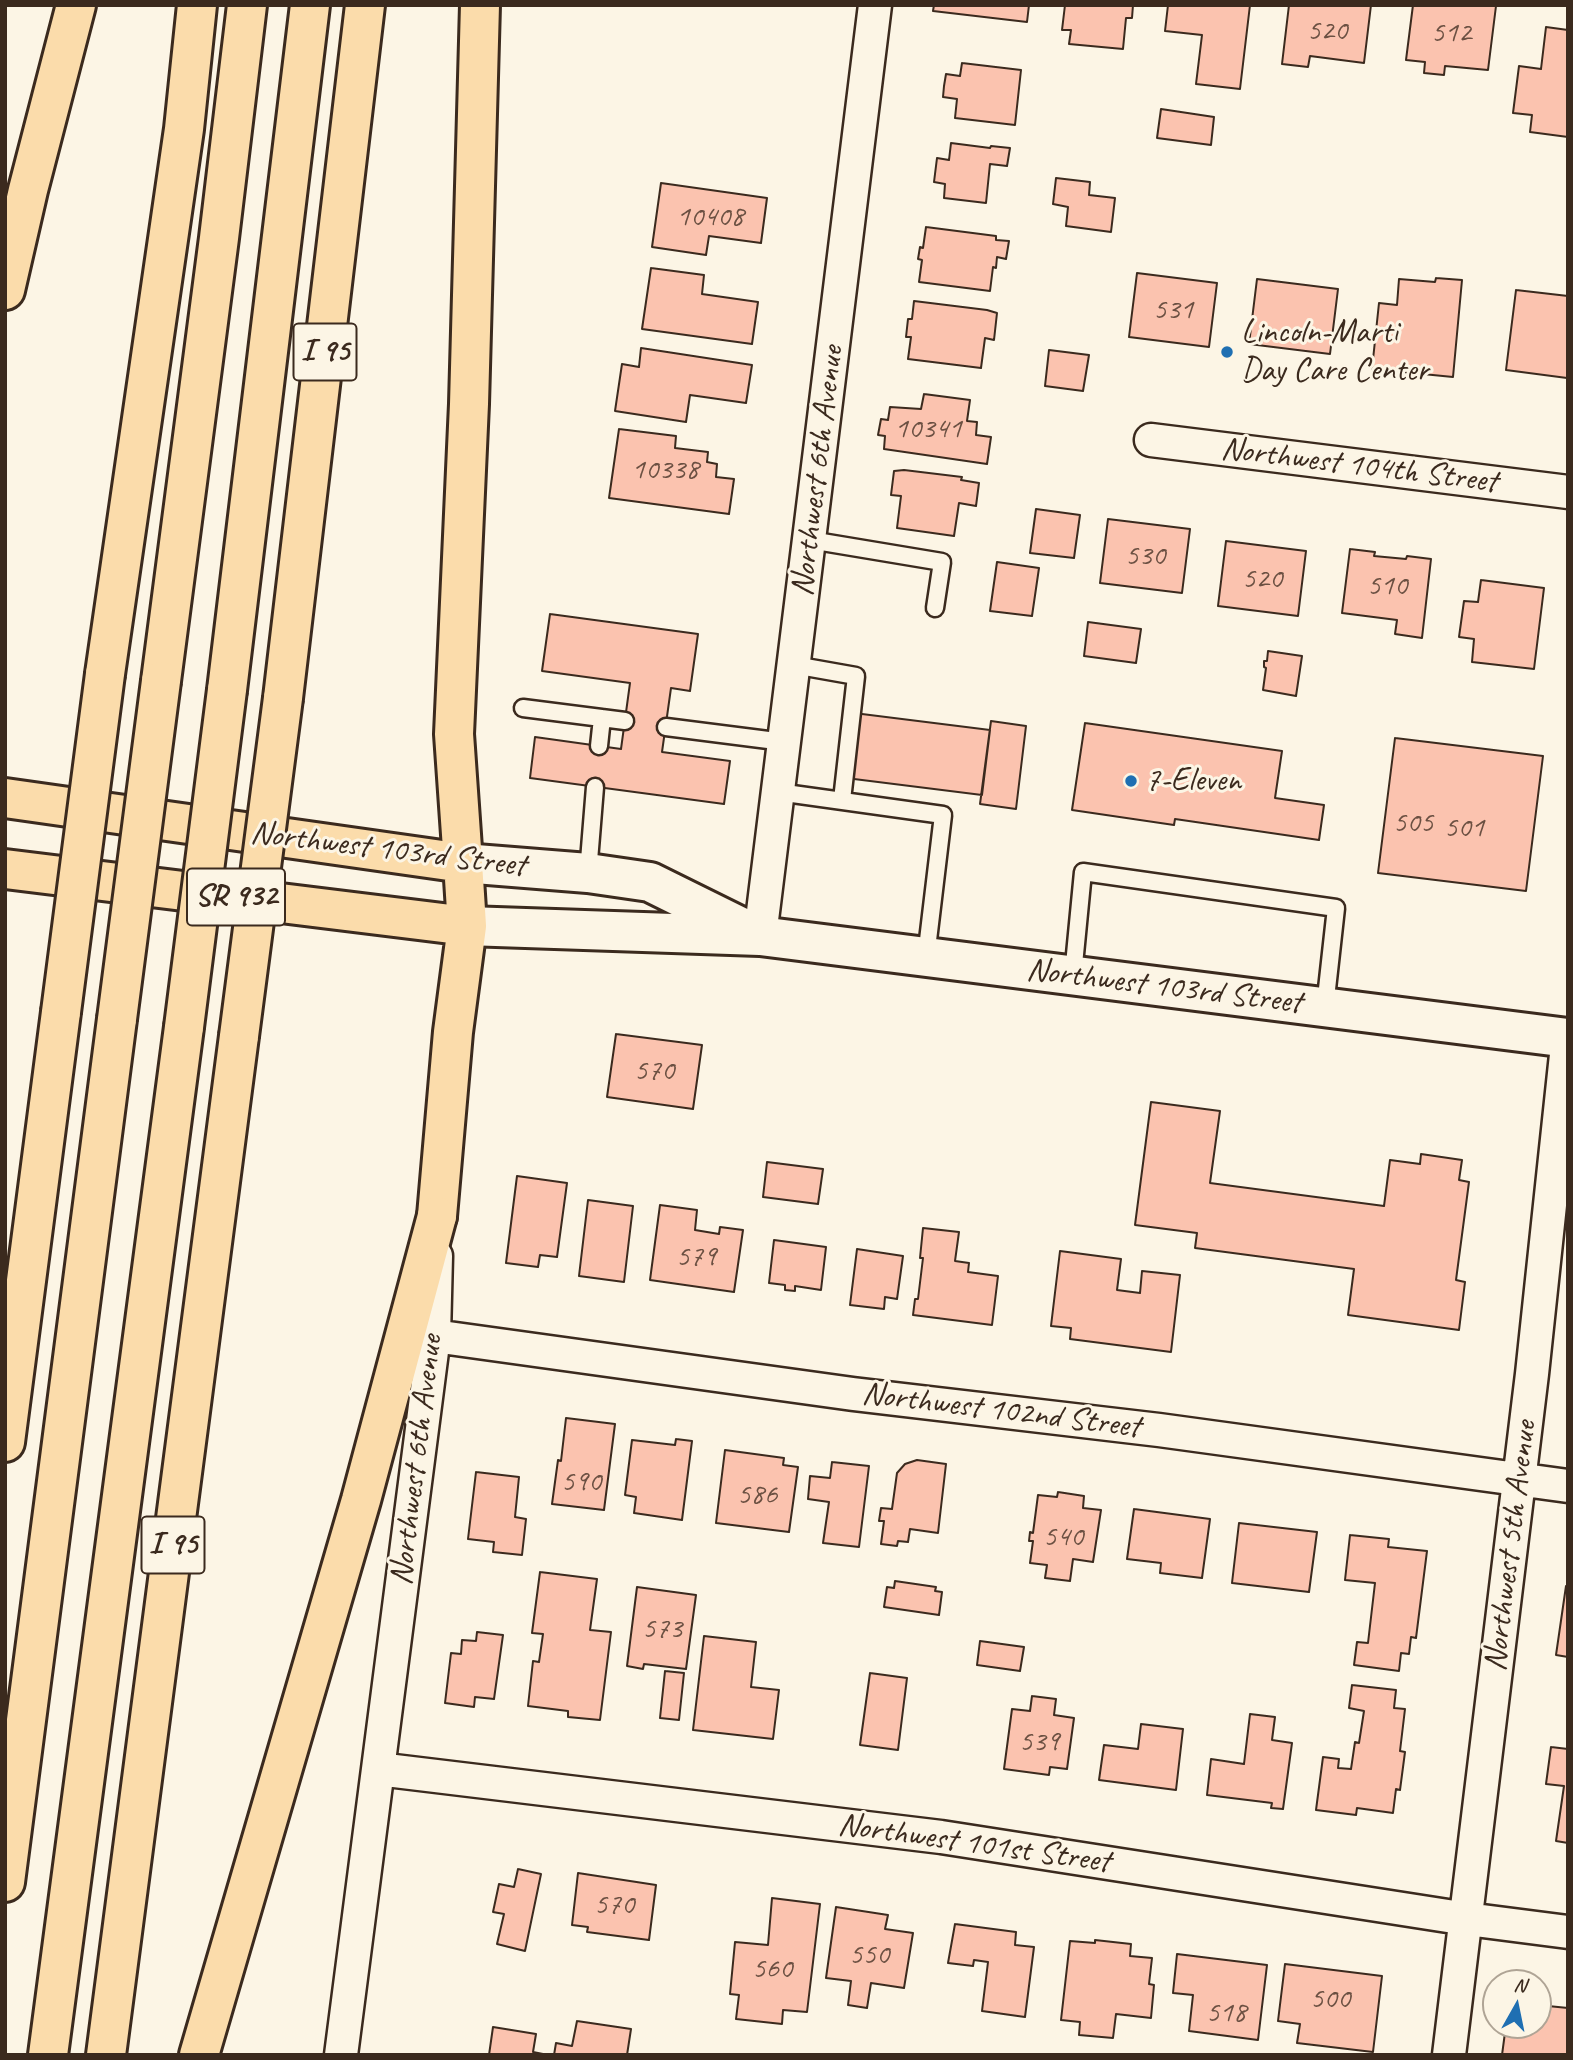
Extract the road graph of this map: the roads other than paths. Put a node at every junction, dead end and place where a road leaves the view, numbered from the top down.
1 (76, 5) edge
2 (197, 5) edge
3 (247, 5) edge
4 (310, 5) edge
5 (365, 5) edge
6 (480, 5) edge
7 (875, 5) edge
8 (5, 290) edge
9 (1151, 440) dead end
10 (1568, 492) edge
11 (810, 540) junction
12 (935, 608) dead end
13 (794, 665) junction
14 (523, 708) dead end
15 (602, 718) junction
16 (625, 721) dead end
17 (666, 727) dead end
18 (784, 742) junction
19 (599, 746) dead end
20 (595, 787) dead end
21 (778, 792) junction
22 (5, 797) edge
23 (842, 800) junction
24 (463, 863) junction
25 (5, 869) edge
26 (588, 873) junction
27 (467, 926) junction
28 (760, 936) junction
29 (926, 957) junction
30 (1073, 975) junction
31 (1325, 1007) junction
32 (1568, 1037) edge
33 (437, 1216) junction
34 (434, 1336) junction
35 (5, 1441) edge
36 (1517, 1480) junction
37 (1568, 1486) edge
38 (378, 1769) junction
39 (5, 1882) edge
40 (1467, 1919) junction
41 (1568, 1932) edge
42 (48, 2055) edge
43 (106, 2055) edge
44 (199, 2055) edge
45 (341, 2055) edge
46 (1449, 2055) edge

1 - 8 main road
2 - 35 main road, bridge
3 - 39 main road, bridge
4 - 42 main road, bridge
5 - 43 main road, I 95, bridge
6 - 24 main road, Northwest 6th Avenue
7 - 11 street, Northwest 6th Avenue
9 - 10 street, Northwest 104th Street
11 - 12 lane
11 - 13 street, Northwest 6th Avenue
13 - 18 street, Northwest 6th Avenue
13 - 23 lane
14 - 15 lane
15 - 16 lane
15 - 19 lane
17 - 18 lane
18 - 21 street, Northwest 6th Avenue
20 - 26 lane
21 - 23 lane
21 - 28 street, Northwest 6th Avenue
22 - 24 main road, Northwest 103rd Street / SR 932
23 - 29 lane
24 - 26 main road, Northwest 103rd Street / SR 932
24 - 27 main road, Northwest 6th Avenue
25 - 27 main road, Northwest 103rd Street / SR 932
26 - 28 main road, Northwest 103rd Street / SR 932
27 - 28 main road, Northwest 103rd Street / SR 932
27 - 33 main road, Northwest 6th Avenue
28 - 29 main road, Northwest 103rd Street / SR 932
29 - 30 main road, Northwest 103rd Street / SR 932
30 - 31 main road, Northwest 103rd Street / SR 932
30 - 31 lane
31 - 32 main road, Northwest 103rd Street / SR 932
32 - 36 street, Northwest 5th Avenue
33 - 34 street, Northwest 6th Avenue
33 - 44 main road
34 - 36 street, Northwest 102nd Street
34 - 38 street, Northwest 6th Avenue
36 - 37 street, Northwest 102nd Street
36 - 40 street, Northwest 5th Avenue
38 - 40 street, Northwest 101st Street
38 - 45 street, Northwest 6th Avenue
40 - 41 street, Northwest 101st Street
40 - 46 street, Northwest 5th Avenue

